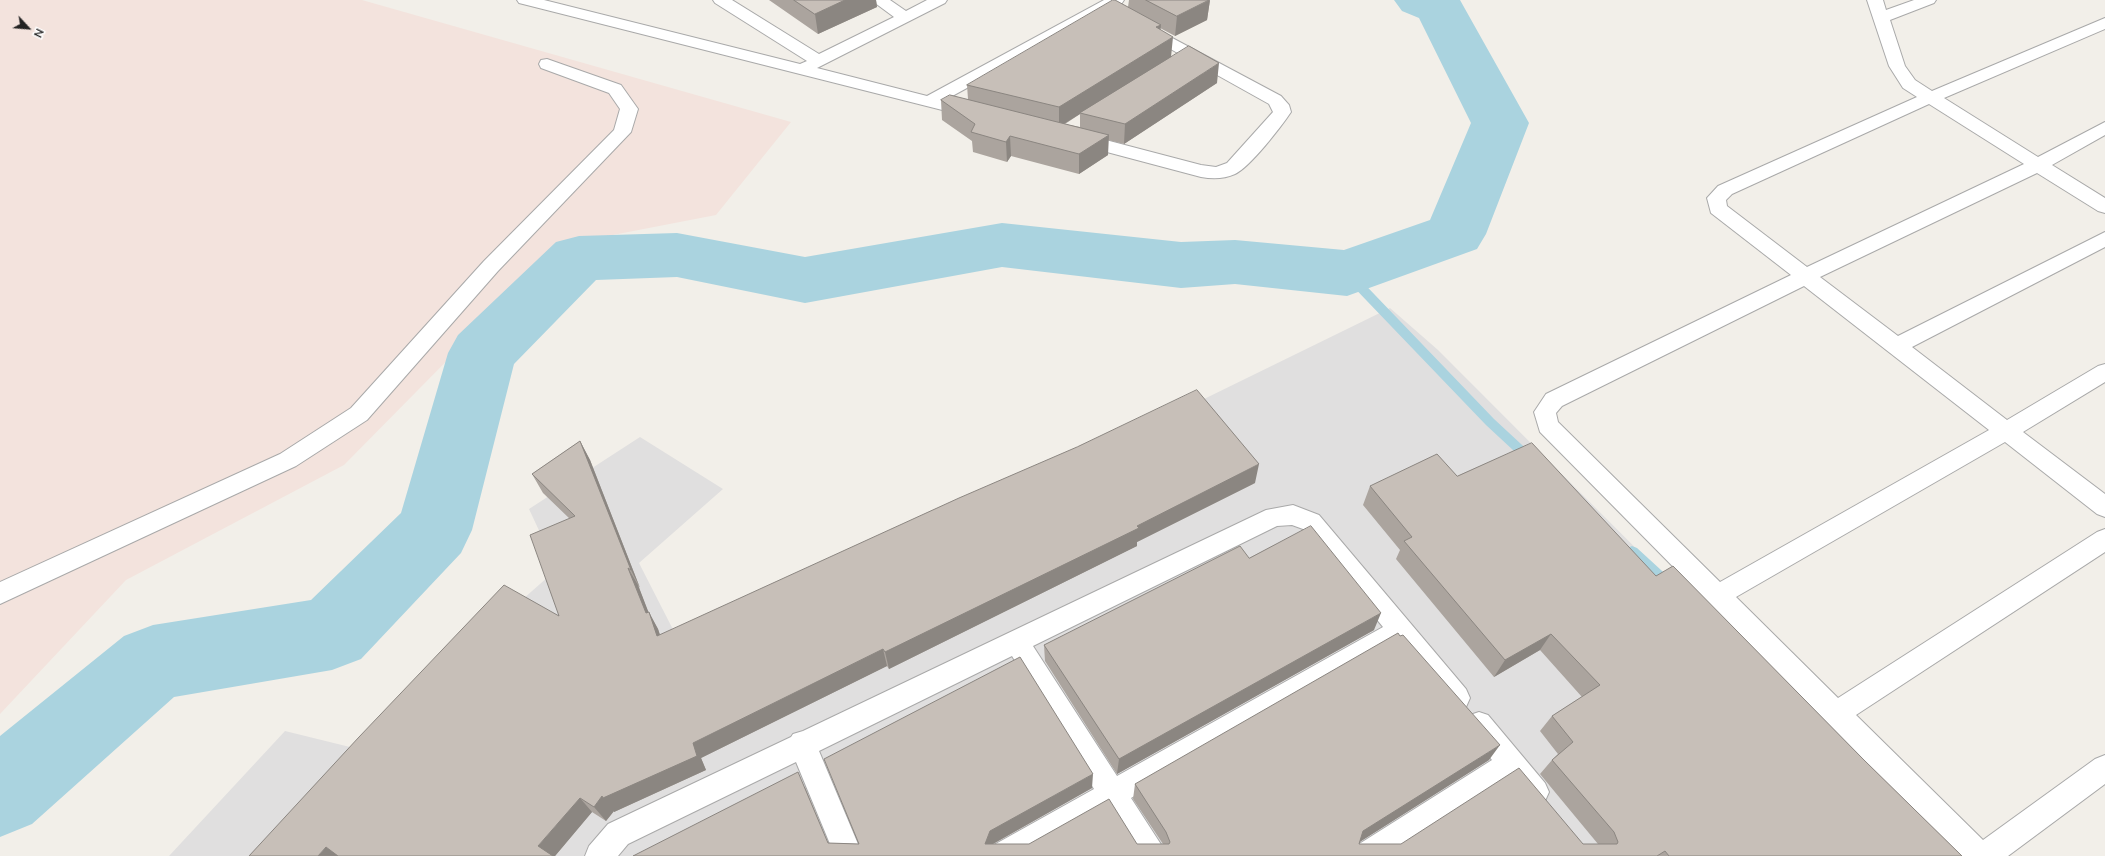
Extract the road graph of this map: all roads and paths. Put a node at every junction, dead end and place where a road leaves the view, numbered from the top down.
1 (525, 0) edge
2 (721, 0) edge
3 (879, 0) edge
4 (938, 0) edge
5 (1875, 0) edge
6 (1928, 0) edge
7 (1118, 10) edge
8 (905, 17) junction
9 (1881, 18) junction
10 (2105, 23) edge
11 (819, 62) junction
12 (547, 64) dead end
13 (803, 69) junction
14 (1930, 98) junction
15 (929, 102) junction
16 (988, 117) edge
17 (1081, 123) edge
18 (2105, 128) edge
19 (2038, 165) junction
20 (2105, 207) edge
21 (2105, 238) edge
22 (1804, 277) junction
23 (1895, 347) junction
24 (2105, 372) edge
25 (2005, 432) junction
26 (2105, 507) edge
27 (2105, 539) edge
28 (0, 593) edge
29 (1717, 596) junction
30 (1401, 629) junction
31 (1017, 642) junction
32 (1836, 714) junction
33 (802, 743) junction
34 (1511, 763) junction
35 (2105, 768) edge
36 (1112, 794) junction
37 (1549, 810) edge
38 (599, 856) edge
39 (849, 856) edge
40 (1002, 856) edge
41 (1152, 856) edge
42 (1366, 856) edge
43 (1979, 856) edge
44 (1984, 856) edge

1 - 13 street
2 - 11 street
3 - 8 street
4 - 8 street
5 - 9 street
6 - 9 street
7 - 15 street
7 - 17 street
8 - 11 street
9 - 14 street
10 - 14 street
11 - 13 street
12 - 28 street
13 - 15 street
14 - 19 street
14 - 22 street
15 - 16 street
18 - 19 street
19 - 20 street
19 - 22 street
21 - 23 street
22 - 23 street
22 - 29 street
23 - 25 street
24 - 25 street
25 - 26 street
25 - 29 street
27 - 32 street
29 - 32 street
30 - 31 street
30 - 34 street
30 - 36 street
31 - 33 street
31 - 36 street
32 - 43 street
33 - 38 street
33 - 39 street
34 - 37 street
34 - 42 street
35 - 44 street
36 - 40 street
36 - 41 street

